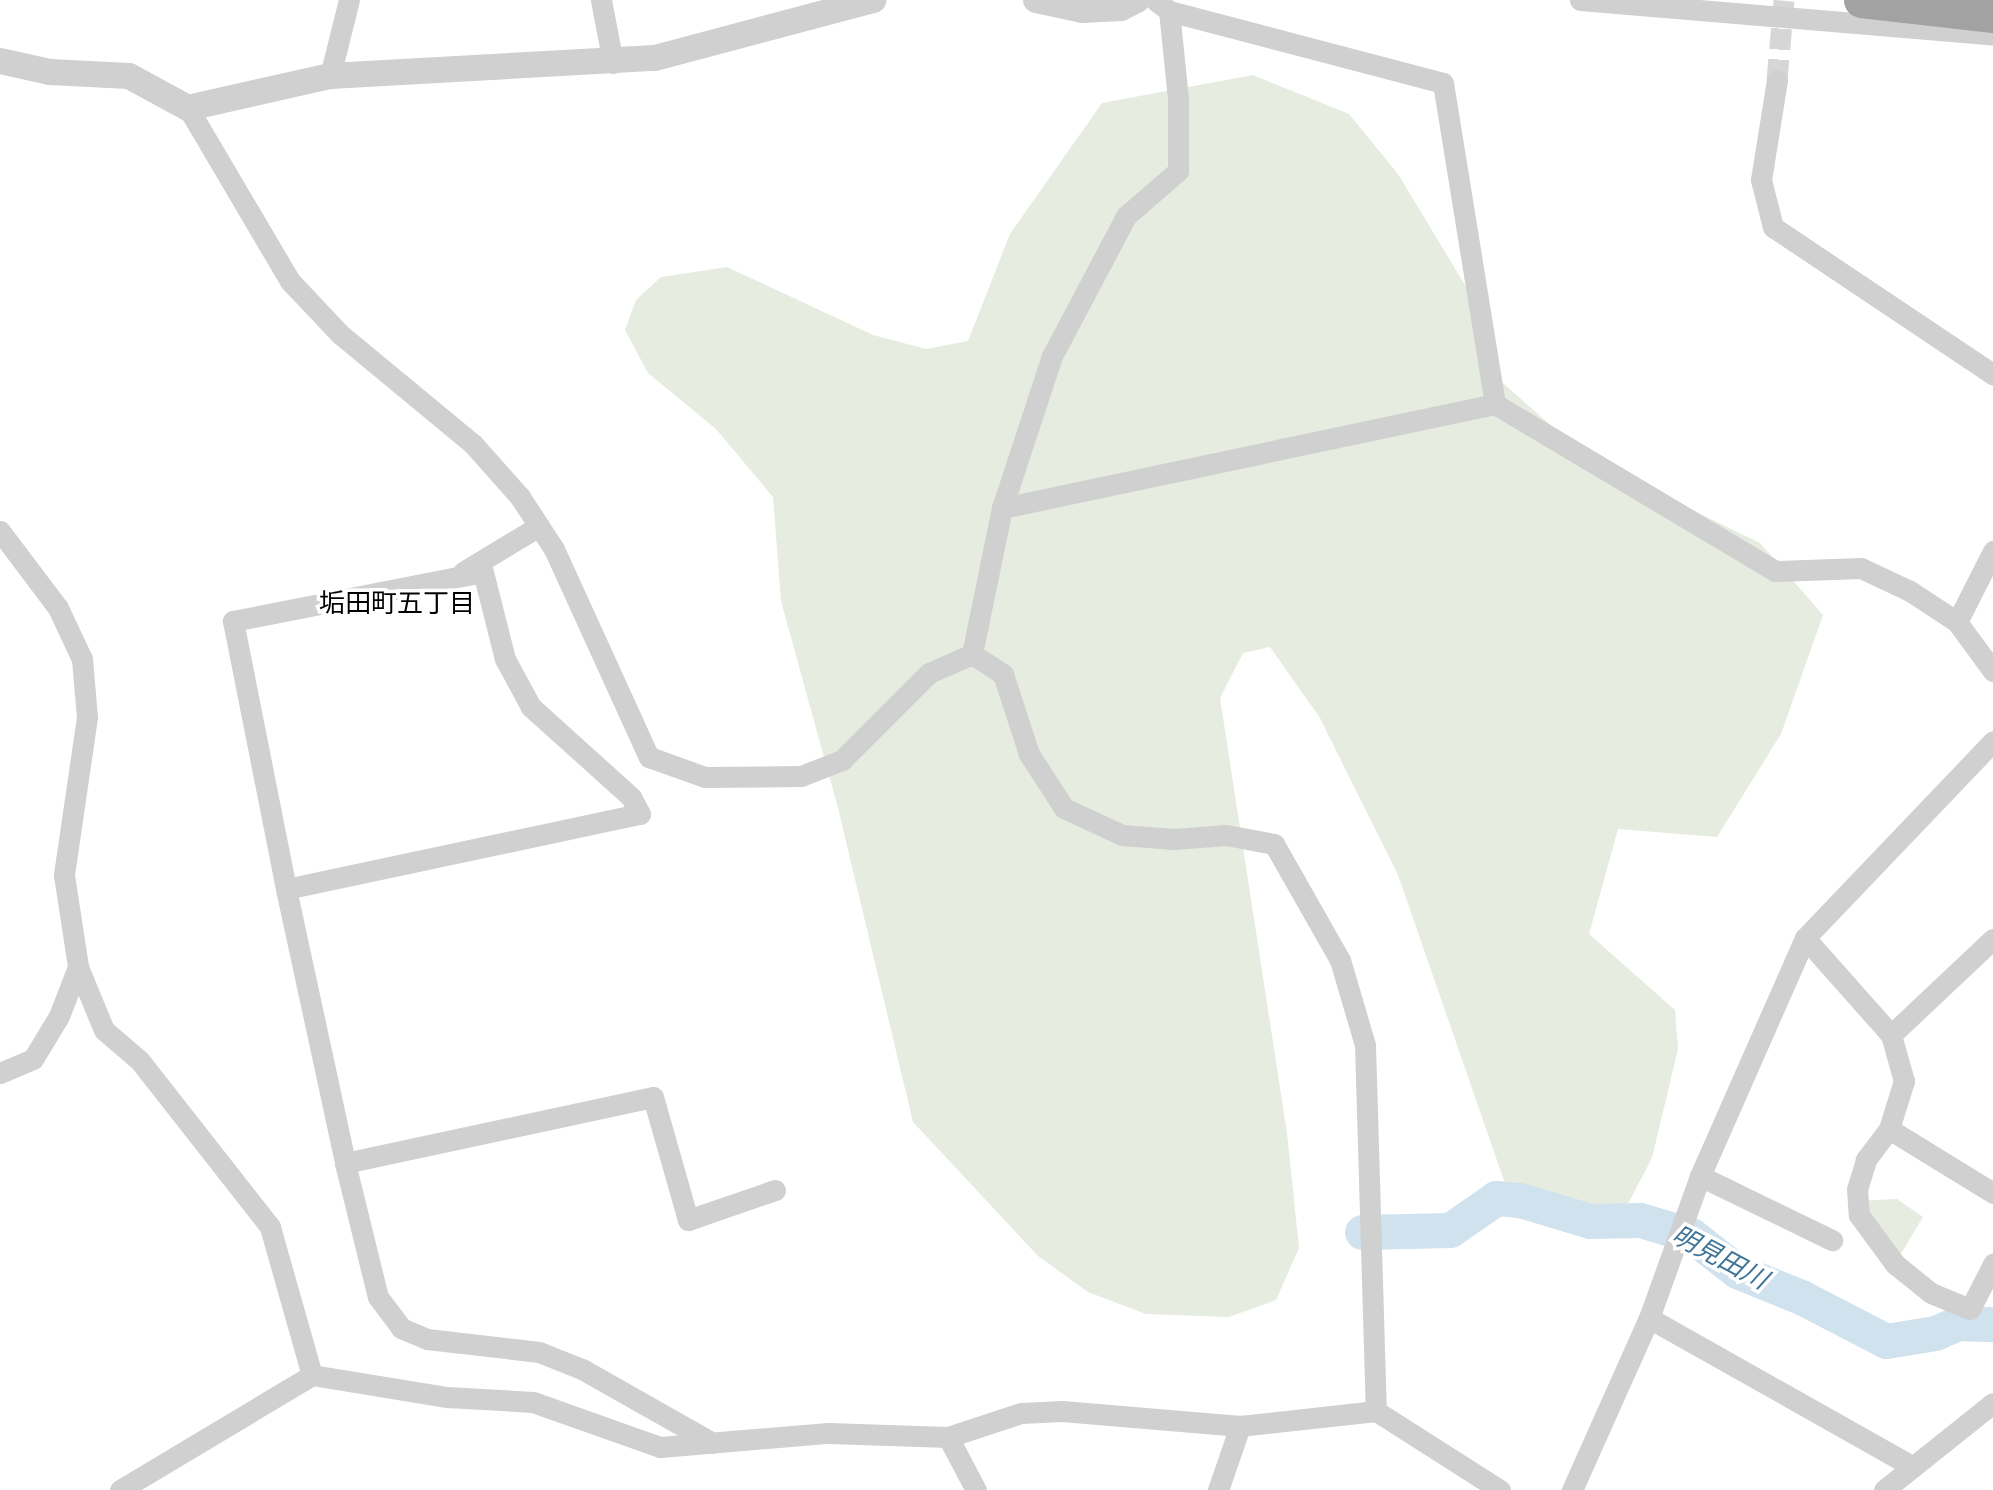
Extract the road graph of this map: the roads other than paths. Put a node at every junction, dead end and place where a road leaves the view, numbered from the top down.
1 (349, 0) edge
2 (601, 0) edge
3 (873, 0) edge
4 (1036, 0) edge
5 (1137, 0) edge
6 (1580, 0) edge
7 (1861, 0) edge
8 (1162, 5) edge
9 (1993, 15) edge
10 (1993, 35) edge
11 (0, 61) edge
12 (613, 63) junction
13 (330, 76) junction
14 (1777, 80) tunnel mouth
15 (188, 108) junction
16 (1993, 374) edge
17 (1495, 404) junction
18 (1002, 508) junction
19 (539, 526) junction
20 (0, 531) edge
21 (1993, 551) edge
22 (455, 577) junction
23 (1957, 622) junction
24 (972, 654) junction
25 (1993, 671) edge
26 (1993, 741) edge
27 (286, 889) junction
28 (1805, 938) junction
29 (1993, 939) edge
30 (78, 967) junction
31 (1891, 1035) junction
32 (0, 1073) edge
33 (1889, 1129) junction
34 (345, 1163) junction
35 (1700, 1176) junction
36 (775, 1190) dead end
37 (1993, 1193) edge
38 (1832, 1240) dead end
39 (1993, 1265) edge
40 (1649, 1318) junction
41 (312, 1375) junction
42 (1993, 1403) edge
43 (1376, 1411) junction
44 (1240, 1426) junction
45 (948, 1437) junction
46 (713, 1443) junction
47 (1913, 1467) junction
48 (120, 1490) edge
49 (976, 1490) edge
50 (1218, 1490) edge
51 (1500, 1490) edge
52 (1572, 1490) edge
53 (1884, 1490) edge

1 - 13 street
2 - 12 street
3 - 12 street
4 - 5 street
6 - 10 street
7 - 9 highway
8 - 17 street
8 - 18 street
11 - 15 street
12 - 13 street
13 - 15 street
14 - 16 street
15 - 19 street
17 - 18 street
17 - 23 street
18 - 24 street
19 - 22 street
19 - 24 street
20 - 30 street
21 - 23 street
22 - 27 street
22 - 27 street
23 - 25 street
24 - 43 street
26 - 28 street
27 - 34 street
28 - 31 street
28 - 35 street
29 - 31 street
30 - 32 street
30 - 41 street
31 - 33 street
33 - 37 street
33 - 39 street
34 - 36 street
34 - 46 street
35 - 38 street
35 - 40 street
40 - 47 street
40 - 52 street
41 - 46 street
41 - 48 street
42 - 47 street
43 - 44 street
43 - 51 street
44 - 45 street
44 - 50 street
45 - 46 street
45 - 49 street
47 - 53 street

